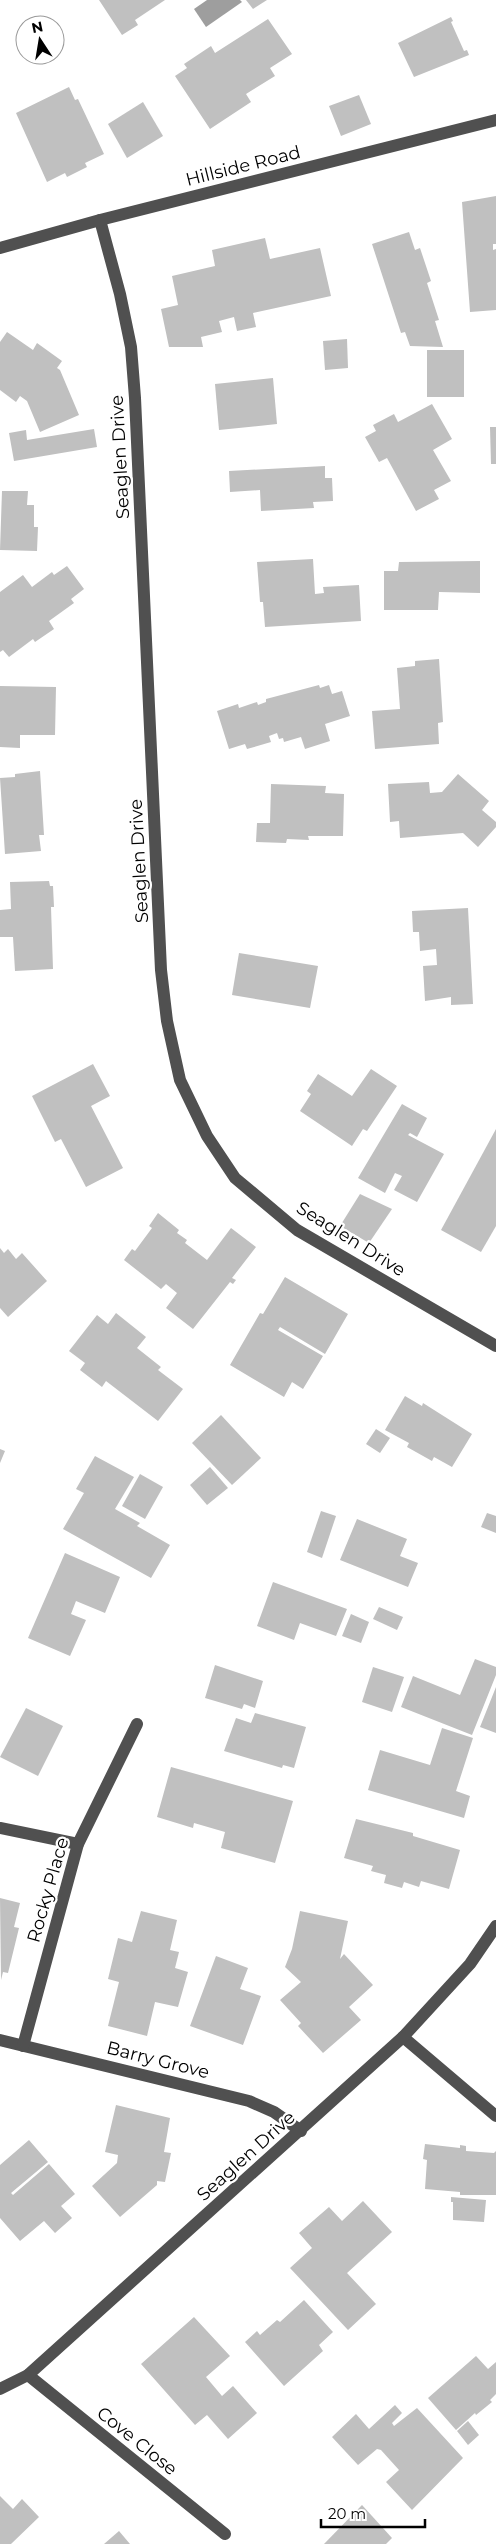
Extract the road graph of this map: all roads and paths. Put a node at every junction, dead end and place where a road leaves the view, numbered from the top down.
1 (496, 120) edge
2 (100, 220) junction
3 (0, 248) edge
4 (496, 1346) edge
5 (137, 1724) dead end
6 (0, 1828) edge
7 (78, 1844) junction
8 (496, 1926) edge
9 (402, 2037) junction
10 (0, 2040) edge
11 (23, 2046) junction
12 (496, 2116) edge
13 (300, 2131) junction
14 (28, 2376) junction
15 (0, 2389) edge
16 (225, 2534) dead end

1 - 2 street, Hillside Road
2 - 3 street, Hillside Road
2 - 4 street, Seaglen Drive
5 - 7 street, Rocky Place
6 - 7 street
7 - 11 street, Rocky Place
8 - 9 street, Seaglen Drive
9 - 12 street
9 - 13 street, Seaglen Drive
10 - 11 street, Barry Grove
11 - 13 street, Barry Grove
13 - 14 street, Seaglen Drive
14 - 15 street, Seaglen Drive
14 - 16 street, Cove Close

